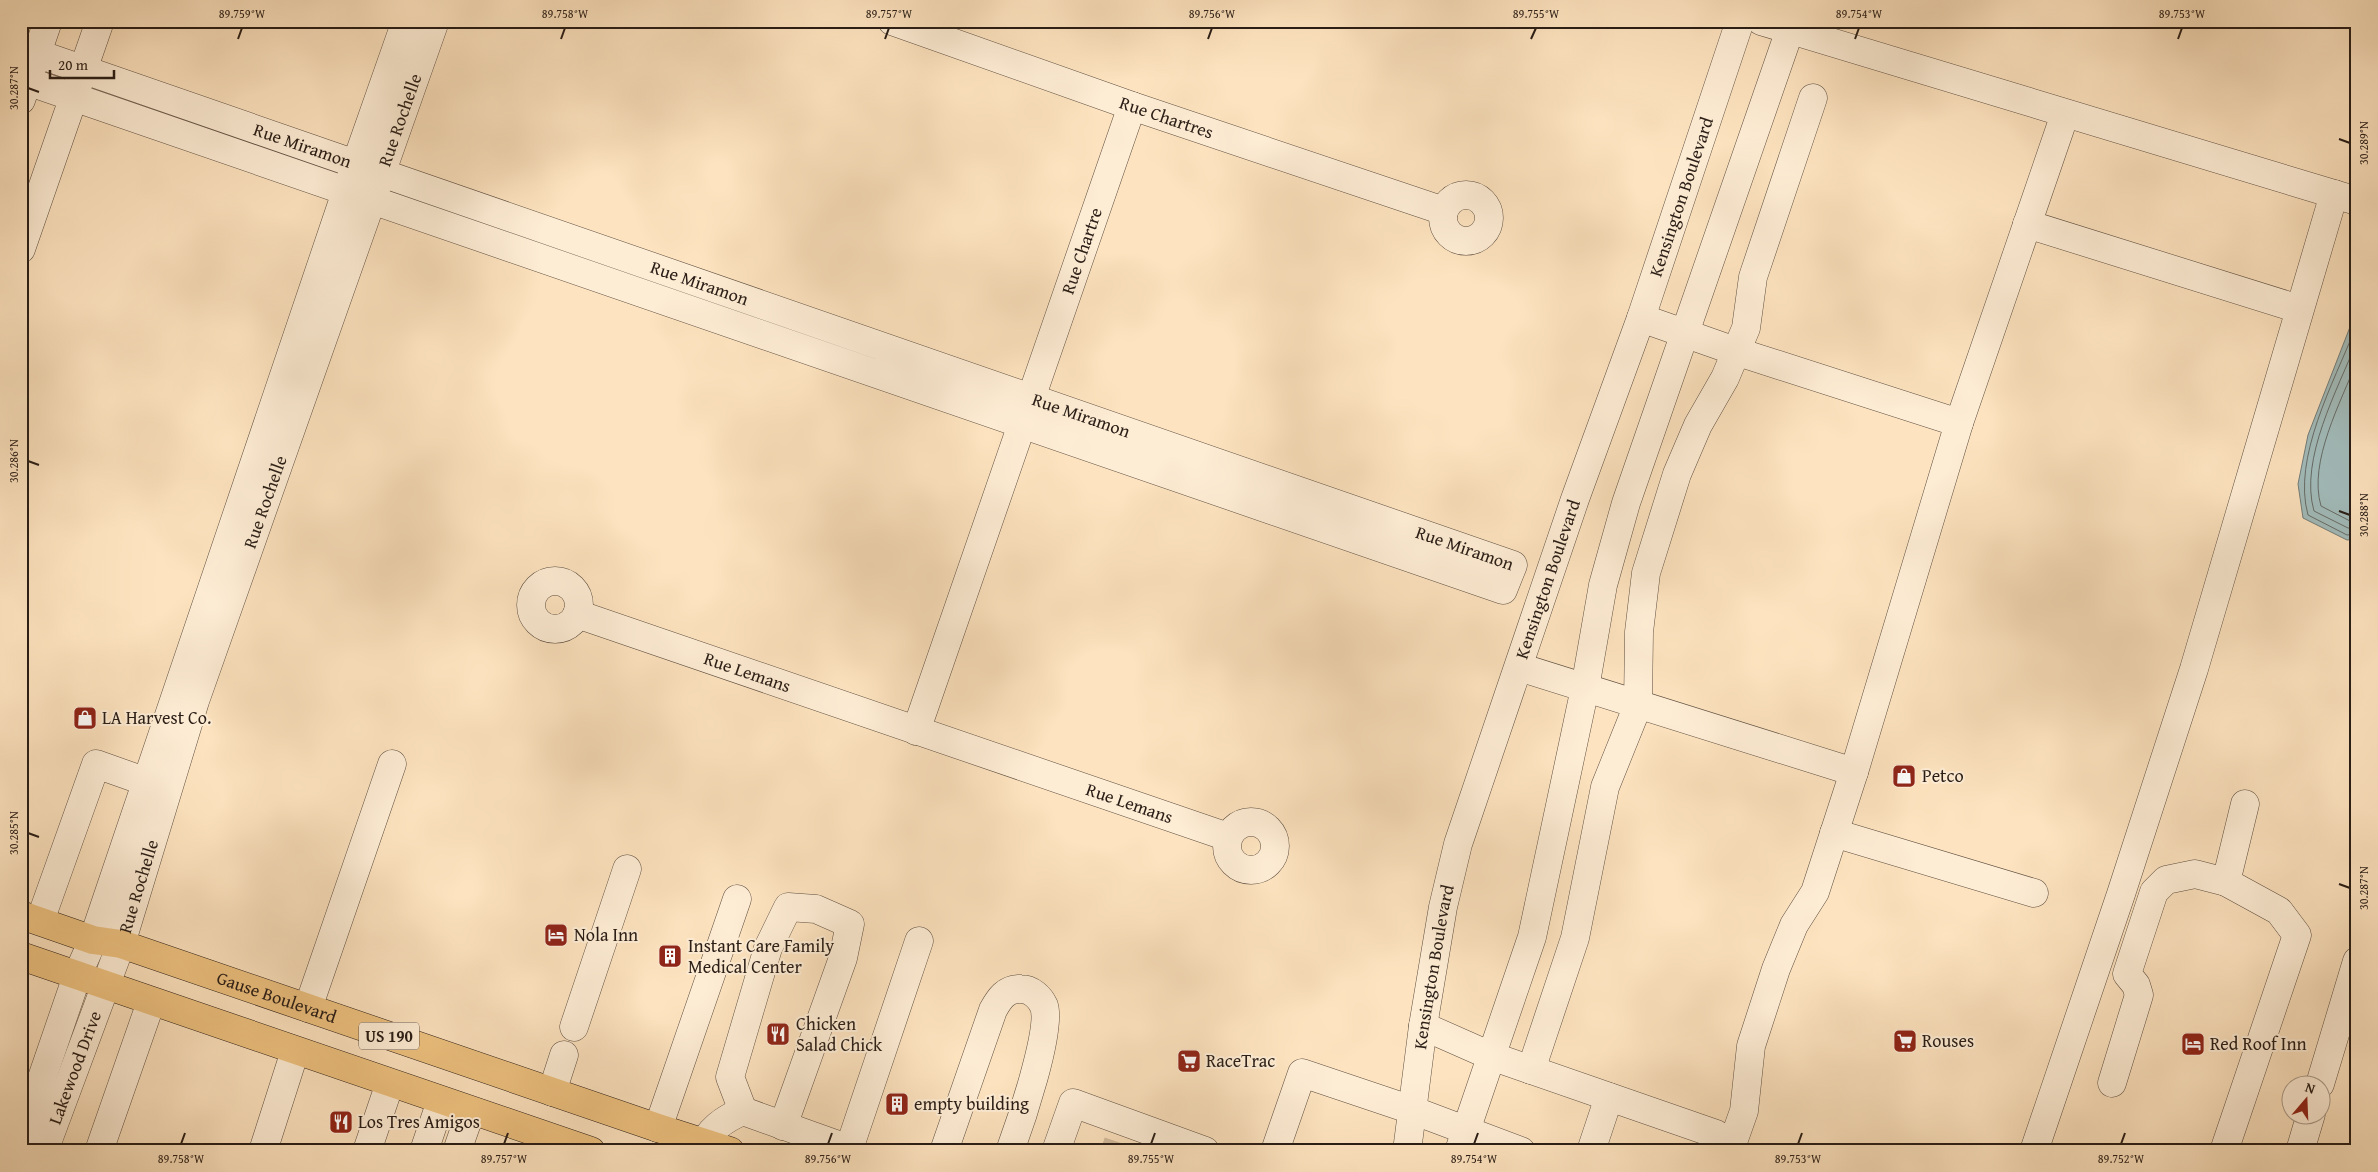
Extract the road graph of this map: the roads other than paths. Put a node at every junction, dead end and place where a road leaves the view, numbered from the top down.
1 (48, 21) edge
2 (100, 21) edge
3 (406, 21) edge
4 (436, 21) edge
5 (892, 21) edge
6 (1740, 21) edge
7 (1760, 21) edge
8 (1792, 26) edge
9 (29, 51) edge
10 (84, 70) junction
11 (23, 87) edge
12 (74, 98) junction
13 (1813, 98) dead end
14 (1132, 106) junction
15 (2065, 114) junction
16 (356, 163) junction
17 (382, 172) junction
18 (346, 192) junction
19 (2345, 198) edge
20 (372, 200) junction
21 (1444, 211) dead end
22 (2027, 224) junction
23 (21, 249) edge
24 (2299, 310) junction
25 (1641, 318) junction
26 (1687, 333) junction
27 (1734, 351) junction
28 (1032, 398) junction
29 (1960, 423) junction
30 (1023, 425) junction
31 (222, 593) junction
32 (577, 614) dead end
33 (1519, 667) junction
34 (1585, 688) junction
35 (1638, 705) junction
36 (916, 730) junction
37 (392, 764) dead end
38 (1854, 772) junction
39 (147, 782) junction
40 (2245, 804) dead end
41 (1834, 833) junction
42 (1228, 837) dead end
43 (627, 870) dead end
44 (2226, 882) junction
45 (2034, 893) dead end
46 (737, 899) dead end
47 (31, 918) edge
48 (92, 940) junction
49 (919, 941) dead end
50 (121, 944) junction
51 (21, 956) edge
52 (2357, 961) edge
53 (77, 976) junction
54 (105, 985) junction
55 (151, 1002) junction
56 (308, 1008) junction
57 (1423, 1026) junction
58 (574, 1027) dead end
59 (295, 1051) junction
60 (564, 1055) dead end
61 (1491, 1056) junction
62 (1531, 1070) junction
63 (2323, 1074) edge
64 (390, 1083) junction
65 (2112, 1083) dead end
66 (552, 1092) junction
67 (1609, 1097) junction
68 (441, 1101) junction
69 (1412, 1110) junction
70 (470, 1111) junction
71 (743, 1111) junction
72 (2308, 1124) edge
73 (783, 1126) junction
74 (658, 1128) junction
75 (21, 1138) edge
76 (1462, 1140) edge
77 (1168, 1145) edge
78 (702, 1146) edge
79 (1731, 1148) edge
80 (849, 1150) edge
81 (44, 1151) edge
82 (99, 1151) edge
83 (263, 1151) edge
84 (367, 1151) edge
85 (424, 1151) edge
86 (457, 1151) edge
87 (591, 1151) edge
88 (730, 1151) edge
89 (944, 1151) edge
90 (1010, 1151) edge
91 (1056, 1151) edge
92 (1205, 1151) edge
93 (1275, 1151) edge
94 (1407, 1151) edge
95 (1521, 1151) edge
96 (1591, 1151) edge
97 (2034, 1151) edge
98 (2224, 1151) edge
99 (2300, 1151) edge

1 - 9 street
2 - 10 street
3 - 16 street, Rue Rochelle
4 - 17 street, Rue Rochelle
5 - 14 street, Rue Chartres
6 - 25 street, Kensington Boulevard
7 - 8 street
8 - 15 street
8 - 26 street
9 - 10 street, Rue Miramon
9 - 11 street
10 - 12 street
10 - 16 street, Rue Miramon
11 - 12 street, Rue Miramon
12 - 18 street, Rue Miramon
12 - 23 street
13 - 27 street
14 - 21 street, Rue Chartres
14 - 28 street, Rue Chartre
15 - 19 street
15 - 22 street
16 - 17 street, Rue Miramon
16 - 18 street, Rue Rochelle
17 - 20 street, Rue Rochelle
17 - 28 street, Rue Miramon
18 - 20 street, Rue Miramon
18 - 31 street, Rue Rochelle
19 - 24 street
20 - 30 street, Rue Miramon
20 - 31 street, Rue Rochelle
22 - 24 street
22 - 29 street
24 - 97 street
25 - 26 street
25 - 33 street, Kensington Boulevard
26 - 27 street
26 - 34 street
27 - 29 street
27 - 35 street
28 - 30 street
28 - 30 street, Rue Miramon
29 - 38 street
30 - 36 street
31 - 39 street, Rue Rochelle
31 - 50 street, Rue Rochelle
32 - 36 street, Rue Lemans
33 - 34 street
33 - 57 street, Kensington Boulevard
34 - 35 street
34 - 61 street
35 - 38 street
35 - 62 street
36 - 42 street, Rue Lemans
37 - 56 street
38 - 41 street
39 - 47 street
39 - 48 street, Rue Rochelle
40 - 44 street
41 - 45 street
41 - 79 street
43 - 58 street
44 - 65 street
44 - 98 street
46 - 74 street
47 - 48 main road, Gause Boulevard / US 190
48 - 50 main road, Gause Boulevard / US 190
48 - 53 street, Rue Rochelle
49 - 80 street
50 - 54 street, Rue Rochelle
50 - 56 main road, Gause Boulevard / US 190
51 - 53 main road, US 190
52 - 63 street
53 - 54 main road, US 190
53 - 75 street, Lakewood Drive
54 - 55 main road, US 190
54 - 81 street, Lakewood Drive
55 - 59 main road, US 190
55 - 82 street
56 - 66 main road, Gause Boulevard / US 190
57 - 61 street
57 - 69 street, Kensington Boulevard
59 - 64 main road, US 190
59 - 83 street
60 - 66 street
61 - 62 street
61 - 76 street
62 - 67 street
64 - 68 main road, US 190
64 - 84 street
66 - 74 main road, Gause Boulevard / US 190
67 - 79 street
67 - 96 street
68 - 70 main road, US 190
68 - 85 street
69 - 76 street
69 - 93 street
69 - 94 street, Kensington Boulevard
70 - 86 street
70 - 87 main road, US 190
71 - 73 street
71 - 73 street
71 - 78 street
72 - 99 street
73 - 80 street
74 - 78 main road, Gause Boulevard / US 190
76 - 95 street
77 - 91 street
77 - 92 street
78 - 88 main road, Gause Boulevard / US 190
89 - 90 street

